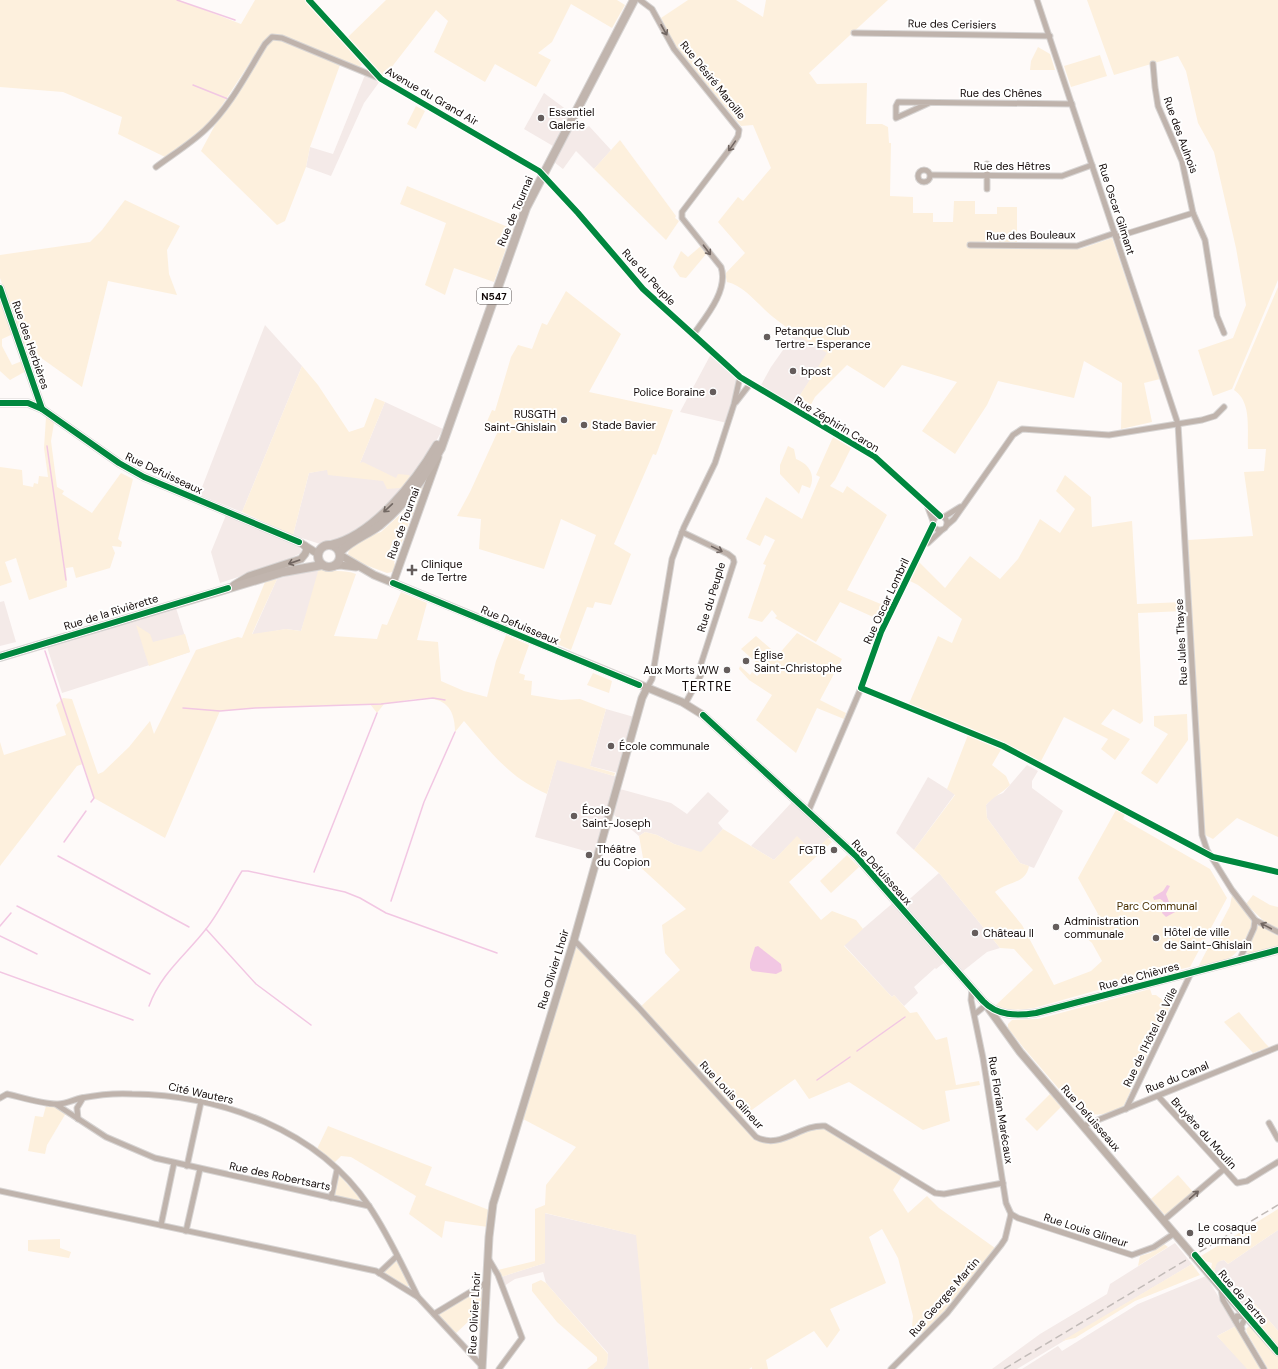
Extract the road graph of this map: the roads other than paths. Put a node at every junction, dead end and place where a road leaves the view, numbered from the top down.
1 (309, 0) edge
2 (634, 0) edge
3 (640, 0) edge
4 (1037, 0) edge
5 (854, 33) dead end
6 (1050, 36) junction
7 (1153, 64) dead end
8 (381, 79) junction
9 (929, 103) junction
10 (1072, 104) junction
11 (987, 164) dead end
12 (1092, 166) junction
13 (156, 167) dead end
14 (542, 174) junction
15 (931, 175) dead end
16 (987, 176) junction
17 (987, 189) dead end
18 (1193, 213) junction
19 (1116, 235) junction
20 (970, 245) dead end
21 (0, 288) edge
22 (1224, 333) dead end
23 (693, 335) junction
24 (740, 377) junction
25 (750, 384) junction
26 (0, 403) edge
27 (734, 404) junction
28 (1224, 407) dead end
29 (42, 409) junction
30 (450, 420) junction
31 (1178, 424) junction
32 (441, 448) junction
33 (927, 504) junction
34 (963, 505) junction
35 (942, 516) junction
36 (933, 523) junction
37 (947, 525) junction
38 (942, 530) junction
39 (682, 532) junction
40 (302, 544) junction
41 (331, 545) junction
42 (923, 548) junction
43 (319, 553) junction
44 (340, 554) junction
45 (322, 565) junction
46 (334, 566) junction
47 (300, 568) junction
48 (361, 569) junction
49 (394, 583) junction
50 (228, 588) junction
51 (0, 657) edge
52 (647, 688) junction
53 (861, 688) junction
54 (685, 704) junction
55 (808, 812) junction
56 (1213, 857) junction
57 (1278, 872) edge
58 (1255, 920) junction
59 (1278, 932) edge
60 (574, 940) junction
61 (1278, 950) edge
62 (1238, 961) junction
63 (1191, 973) junction
64 (972, 989) junction
65 (986, 1005) junction
66 (1004, 1013) junction
67 (975, 1014) junction
68 (1004, 1030) junction
69 (1278, 1047) edge
70 (1158, 1096) junction
71 (0, 1098) edge
72 (83, 1098) junction
73 (201, 1102) junction
74 (57, 1105) junction
75 (1126, 1109) junction
76 (78, 1119) junction
77 (1269, 1123) dead end
78 (1083, 1126) junction
79 (1278, 1139) edge
80 (1278, 1162) edge
81 (174, 1163) junction
82 (187, 1166) junction
83 (200, 1169) junction
84 (1224, 1169) junction
85 (337, 1170) junction
86 (1003, 1183) junction
87 (0, 1190) edge
88 (331, 1198) junction
89 (369, 1206) junction
90 (1011, 1214) junction
91 (1164, 1220) junction
92 (161, 1225) junction
93 (186, 1230) junction
94 (1175, 1233) junction
95 (1195, 1255) joint
96 (397, 1256) junction
97 (488, 1258) junction
98 (379, 1273) junction
99 (487, 1282) junction
100 (1220, 1287) junction
101 (418, 1297) junction
102 (434, 1314) junction
103 (1246, 1317) junction
104 (1236, 1322) junction
105 (1243, 1332) junction
106 (1278, 1352) edge
107 (482, 1368) edge
108 (500, 1369) edge
109 (891, 1369) edge
110 (1264, 1369) edge

1 - 8 street, Avenue du Grand Air
2 - 14 main road, Rue de Tournai / N547
3 -> 23 street, Rue Désiré Maroille
4 - 6 street, Rue Oscar Gilmant
5 - 6 street, Rue des Cerisiers
6 - 10 street, Rue Oscar Gilmant
7 - 18 street, Rue des Aulnois
8 - 13 street
8 - 14 street, Avenue du Grand Air
9 - 9 street, Rue des Chênes
9 - 10 street, Rue des Chênes
10 - 12 street, Rue Oscar Gilmant
11 - 16 street
12 - 16 street, Rue des Hêtres
12 - 19 street, Rue Oscar Gilmant
14 - 23 street, Rue du Peuple
14 - 30 main road, Rue de Tournai / N547
15 - 16 street, Rue des Hêtres
16 - 17 street
18 - 19 street
18 - 22 street, Rue des Aulnois
19 - 20 street, Rue des Bouleaux
19 - 31 street, Rue Oscar Gilmant
21 - 29 street, Rue des Herbières
23 - 24 street, Rue du Peuple
24 - 25 street, Rue du Peuple
24 - 27 street
25 - 27 street
25 - 33 street, Rue Zéphirin Caron
26 - 29 street, Rue Defuisseaux
27 - 39 street
28 - 31 street, Rue Oscar Lombril
29 - 40 street, Rue Defuisseaux
30 - 32 main road, Rue de Tournai / N547
30 -> 41 main road, Rue de Tournai / N547
31 - 34 street, Rue Oscar Lombril
31 - 56 street, Rue Jules Thayse
32 - 44 main road, Rue de Tournai / N547
32 - 49 street, Rue de Tournai
33 - 35 street, Rue Zéphirin Caron
33 - 36 street, Rue Zéphirin Caron
34 - 35 street
34 - 37 street, Rue Oscar Lombril
35 - 36 street
35 - 37 street
36 - 38 street
36 - 42 street, Rue Oscar Lombril
37 - 38 street, Rue Oscar Lombril
38 - 42 street, Rue Oscar Lombril
39 - 52 street
39 -> 54 street, Rue du Peuple
40 - 43 street, Rue Defuisseaux
40 -> 50 street
41 - 43 main road
41 - 44 main road
42 - 53 street, Rue Oscar Lombril
43 - 45 main road
43 - 47 main road, Rue de la Rivièrette
44 - 46 main road
44 - 48 street, Rue Defuisseaux
45 - 46 main road
45 - 47 main road, Rue de la Rivièrette
46 - 48 street, Rue Defuisseaux
47 - 50 main road, Rue de la Rivièrette
48 - 49 street, Rue Defuisseaux
49 - 52 street, Rue Defuisseaux
50 - 51 main road, Rue de la Rivièrette
52 - 54 street, Rue Defuisseaux
52 - 60 street, Rue Olivier Lhoir
53 - 55 street, Rue Oscar Lombril
53 - 56 street
54 - 55 street, Rue Defuisseaux
55 - 64 street, Rue Defuisseaux
56 - 57 street
56 - 58 street, Rue Jules Thayse
59 -> 58 street
58 - 62 street
60 - 86 street, Rue Louis Glineur
60 - 97 street, Rue Olivier Lhoir
61 - 62 street, Rue de Chièvres
62 - 63 street, Rue de Chièvres
63 - 66 street, Rue de Chièvres
63 - 75 street, Rue de l'Hôtel de Ville
64 - 65 street, Rue Defuisseaux
64 - 67 street, Rue Florian Marécaux
65 - 66 street, Rue Defuisseaux
65 - 67 street
65 - 68 street, Rue Defuisseaux
66 - 68 street
67 - 86 street, Rue Florian Marécaux
68 - 78 street, Rue Defuisseaux
69 - 70 street, Rue du Canal
70 - 75 street, Rue du Canal
70 - 84 street, Bruyère du Moulin
71 - 74 street, Cité Wauters
72 - 73 street, Cité Wauters
72 - 74 street, Cité Wauters
72 - 76 street
73 - 82 street
73 - 85 street, Cité Wauters
74 - 76 street, Rue des Robertsarts
75 - 78 street, Rue du Canal
76 - 81 street, Rue des Robertsarts
77 - 79 street
78 - 91 street, Rue Defuisseaux
80 - 84 street, Bruyère du Moulin
81 - 82 street, Rue des Robertsarts
81 - 92 street
82 - 83 street, Rue des Robertsarts
83 - 88 street, Rue des Robertsarts
83 - 93 street
91 -> 84 street
85 - 88 street
85 - 89 street, Cité Wauters
86 - 90 street, Rue Florian Marécaux
87 - 92 street, Cité Wauters
88 - 89 street, Rue des Robertsarts
89 - 96 street, Cité Wauters
90 - 94 street, Rue Louis Glineur
90 - 109 street, Rue Georges Martin
91 - 94 street, Rue Defuisseaux
92 - 93 street, Cité Wauters
93 - 98 street, Cité Wauters
94 - 95 street, Rue Defuisseaux
95 - 100 street, Rue de Tertre
96 - 98 street
96 - 101 street, Cité Wauters
97 - 99 street, Rue Olivier Lhoir
97 - 108 street, Rue Olivier Lhoir
98 - 101 street, Cité Wauters
99 - 102 street
99 - 107 street, Rue Olivier Lhoir
100 - 103 street, Rue de Tertre
100 - 104 street
101 - 102 street, Cité Wauters
102 - 107 street, Cité Wauters
103 - 104 street
103 - 105 street
103 - 106 street, Rue de Tertre
104 - 105 street
105 - 110 street

